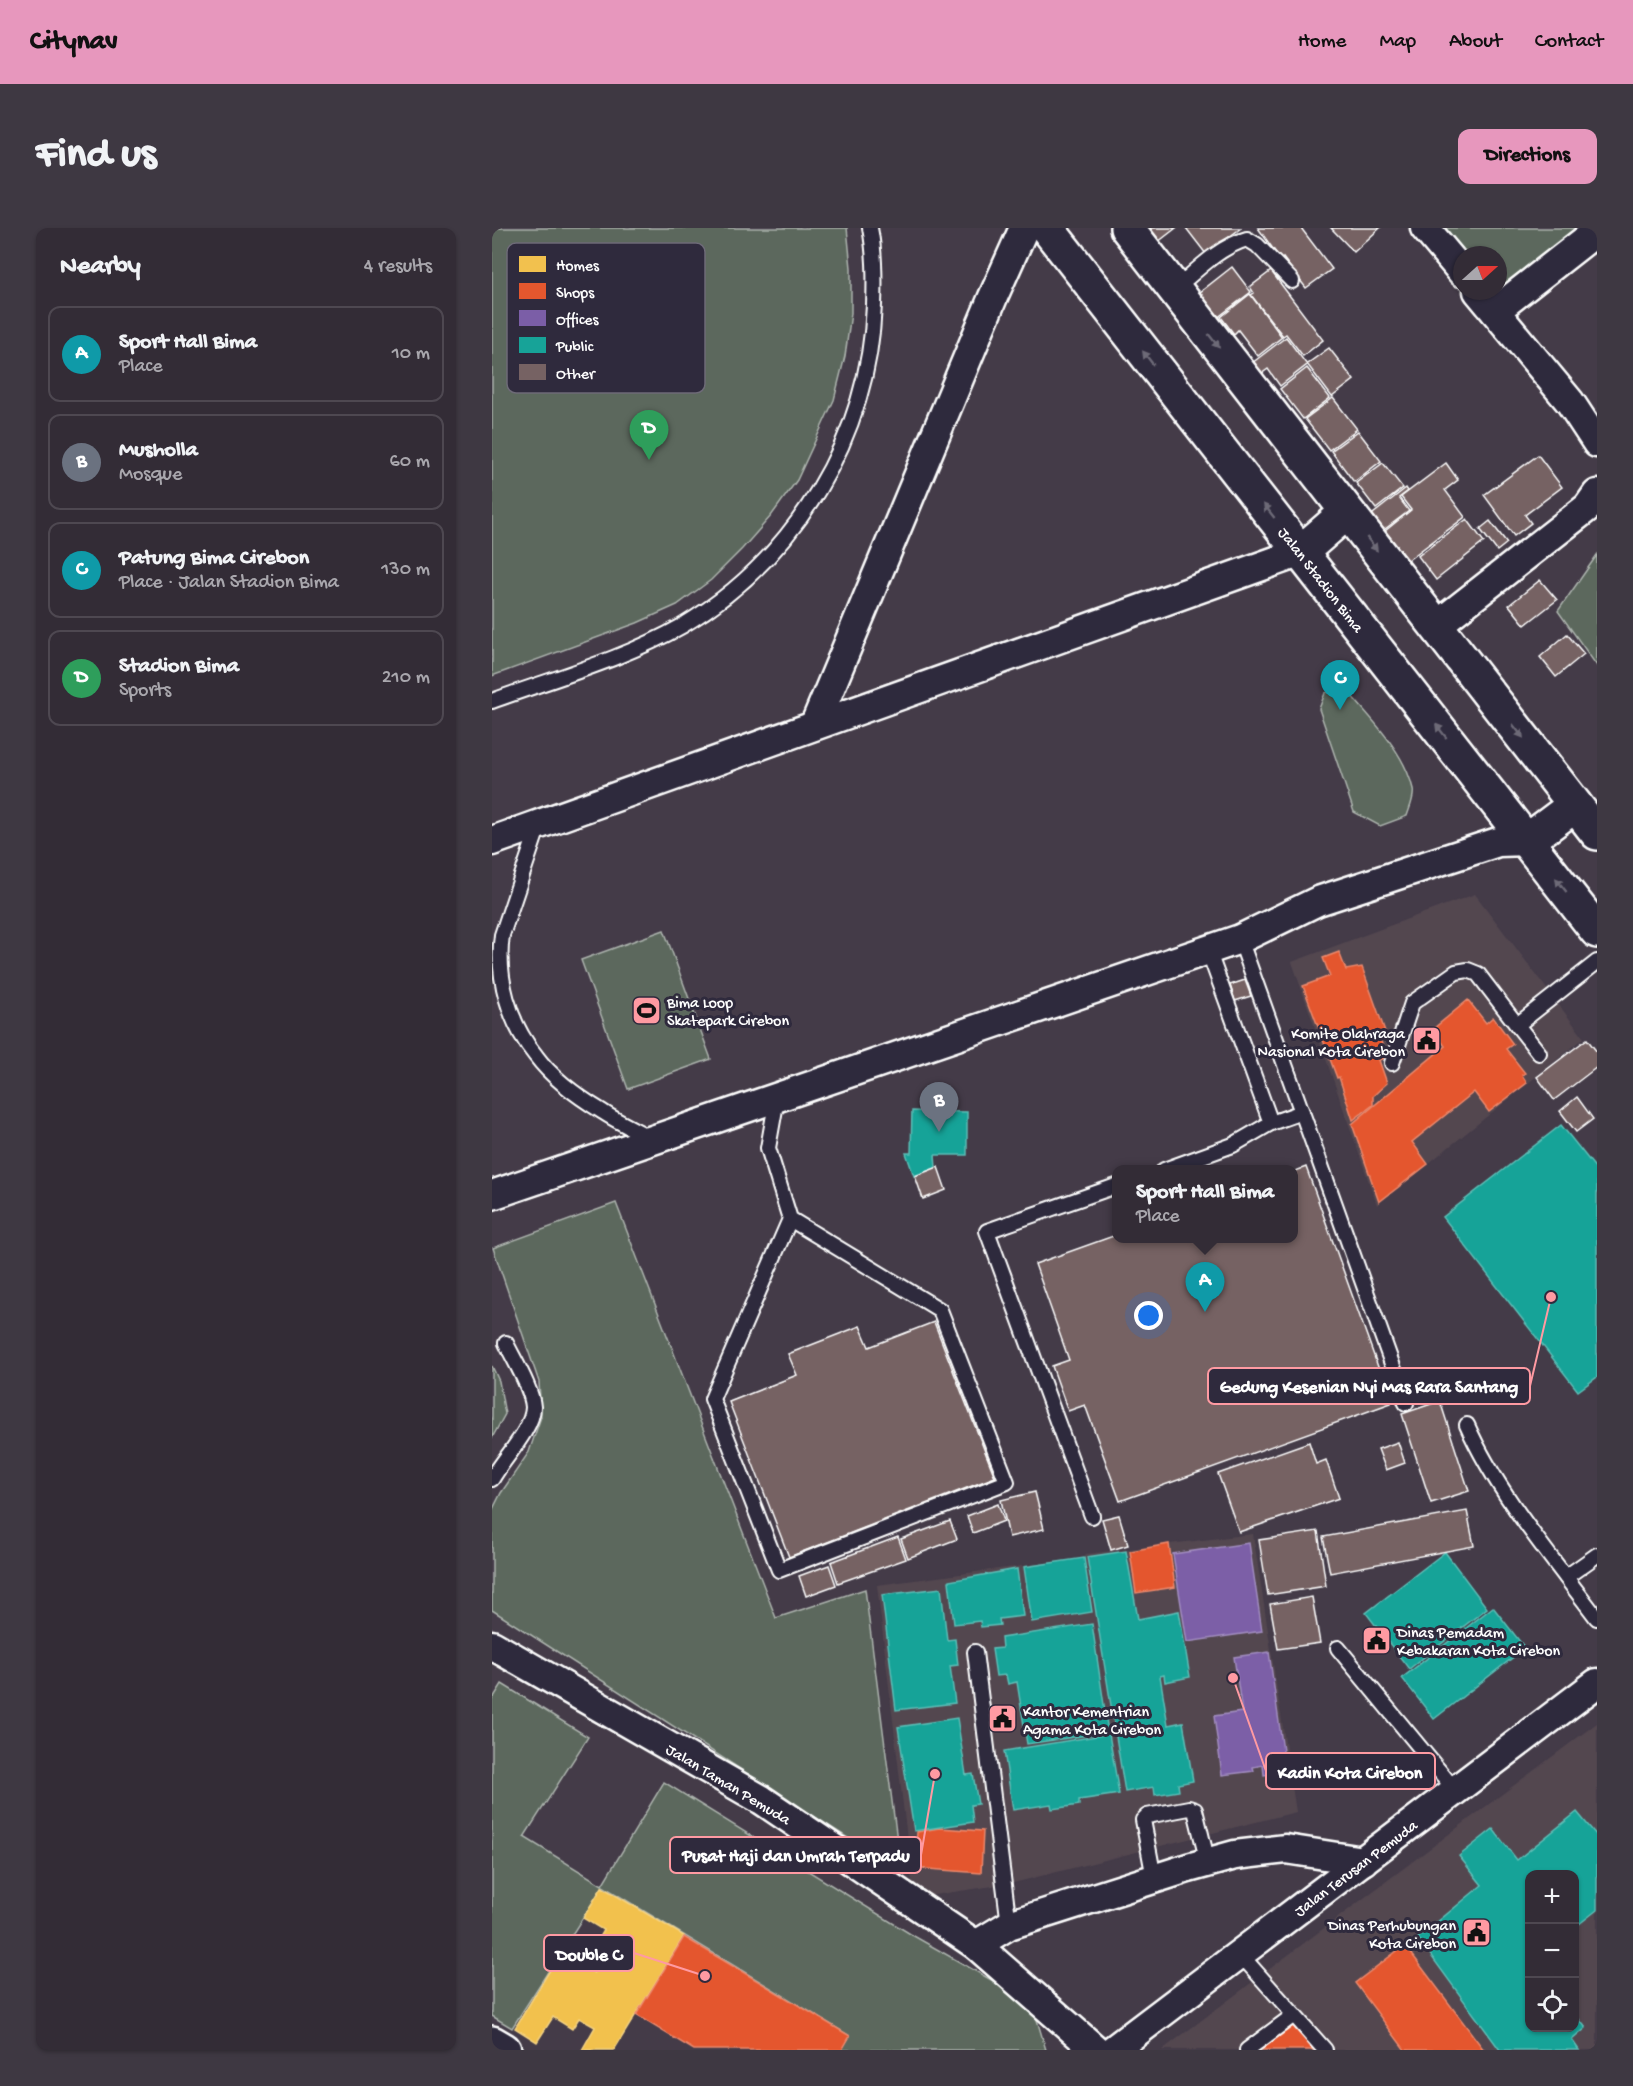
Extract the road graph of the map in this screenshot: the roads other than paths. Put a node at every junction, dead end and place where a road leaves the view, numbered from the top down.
1 (870, 228) edge
2 (1024, 228) edge
3 (1047, 228) edge
4 (1127, 228) edge
5 (1425, 228) edge
6 (1597, 231) edge
7 (1453, 261) edge
8 (1292, 281) dead end
9 (1175, 290) junction
10 (1486, 301) edge
11 (1597, 443) edge
12 (1597, 494) edge
13 (1347, 512) junction
14 (1301, 552) junction
15 (1436, 626) junction
16 (492, 701) edge
17 (815, 724) junction
18 (1575, 805) junction
19 (539, 823) junction
20 (1597, 833) edge
21 (492, 840) edge
22 (1527, 841) junction
23 (1597, 931) edge
24 (1240, 939) junction
25 (1208, 950) junction
26 (1597, 962) edge
27 (1516, 1025) junction
28 (1539, 1053) dead end
29 (1392, 1063) dead end
30 (777, 1098) junction
31 (1302, 1112) junction
32 (1271, 1123) junction
33 (654, 1140) junction
34 (1178, 1165) edge
35 (1112, 1187) edge
36 (492, 1195) edge
37 (790, 1219) junction
38 (506, 1343) dead end
39 (1407, 1403) dead end
40 (1467, 1425) dead end
41 (492, 1479) edge
42 (1092, 1516) dead end
43 (1597, 1555) edge
44 (1566, 1577) junction
45 (1597, 1618) edge
46 (492, 1645) edge
47 (1338, 1648) dead end
48 (975, 1652) dead end
49 (1593, 1695) edge
50 (1455, 1790) junction
51 (1363, 1861) junction
52 (1208, 1863) junction
53 (1154, 1878) junction
54 (1009, 1925) junction
55 (976, 1945) junction
56 (1240, 1954) junction
57 (1294, 2015) junction
58 (492, 2043) edge
59 (504, 2050) edge
60 (1096, 2050) edge
61 (1113, 2050) edge
62 (1247, 2050) edge
63 (1325, 2050) edge

1 - 16 lane
2 - 17 street
14 -> 3 street, Jalan Stadion Bima
4 - 9 street
5 - 7 street
6 - 10 street
8 - 9 lane
9 -> 13 street
10 - 11 street
12 - 15 street
13 - 14 street
13 -> 15 street
14 - 17 street
22 -> 14 street, Jalan Stadion Bima
15 -> 18 street
17 - 19 street
18 - 20 street
18 - 22 street
19 - 21 street
19 - 33 lane
23 -> 22 street, Jalan Stadion Bima
22 - 24 street
24 - 25 street
24 - 31 lane
25 - 30 street
25 - 32 lane
26 - 27 lane
27 - 28 lane
27 - 29 lane
30 - 33 street
30 - 37 lane
31 - 32 lane
31 - 39 lane
32 - 34 lane
33 - 36 street
35 - 42 lane
37 - 37 lane
38 - 41 lane
40 - 44 lane
43 - 44 lane
44 - 45 lane
46 - 55 street, Jalan Taman Pemuda
47 - 50 lane
48 - 54 lane
49 - 50 street, Jalan Terusan Pemuda
50 - 51 street, Jalan Terusan Pemuda
51 - 52 street
51 - 56 street, Jalan Terusan Pemuda
52 - 53 street
52 - 53 lane
53 - 54 street
54 - 55 street
55 - 60 street, Jalan Taman Pemuda
56 - 57 lane
56 - 61 street, Jalan Terusan Pemuda
57 - 62 lane
57 - 63 lane
58 - 59 street

